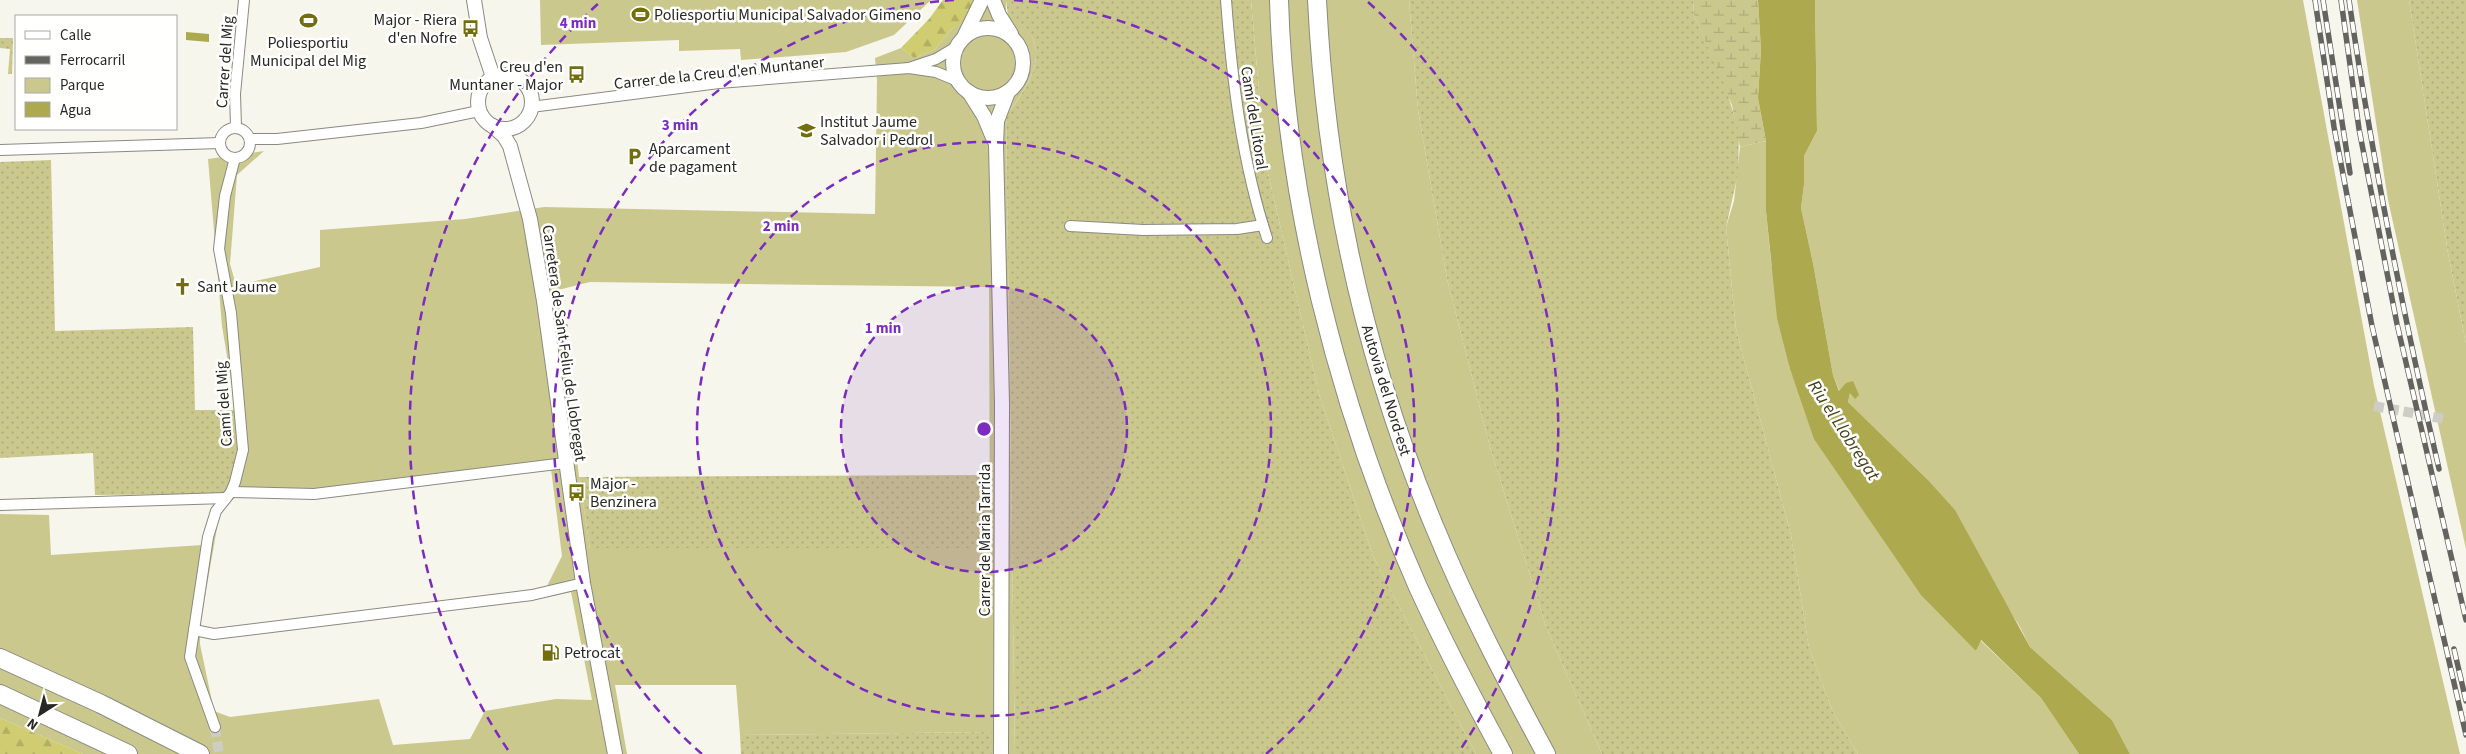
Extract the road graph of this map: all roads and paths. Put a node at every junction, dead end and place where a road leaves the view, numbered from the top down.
1 (244, 0) edge
2 (474, 0) edge
3 (982, 0) edge
4 (993, 0) edge
5 (1226, 0) edge
6 (1279, 0) edge
7 (1318, 0) edge
8 (1012, 36) junction
9 (960, 42) junction
10 (909, 68) junction
11 (493, 77) junction
12 (958, 81) junction
13 (969, 92) junction
14 (1008, 92) junction
15 (532, 107) junction
16 (479, 111) junction
17 (520, 124) junction
18 (493, 126) junction
19 (236, 127) junction
20 (251, 139) junction
21 (220, 144) junction
22 (996, 145) junction
23 (510, 146) junction
24 (0, 150) edge
25 (235, 158) junction
26 (1263, 225) junction
27 (1070, 226) dead end
28 (1267, 238) dead end
29 (565, 463) junction
30 (229, 495) junction
31 (0, 505) edge
32 (583, 583) junction
33 (194, 630) junction
34 (0, 658) edge
35 (0, 694) edge
36 (214, 727) tunnel mouth
37 (128, 754) edge
38 (200, 754) edge
39 (614, 754) edge
40 (1001, 754) edge
41 (1504, 754) edge
42 (1546, 754) edge

1 - 19 street, Carrer del Mig
2 - 11 main road
3 - 9 main road
4 - 8 main road
5 - 26 street, Camí del Litoral
6 - 41 highway
7 - 42 highway, Autovia del Nord-est
8 - 9 main road
8 - 14 main road
9 - 10 street, Carrer de la Creu d'en Muntaner
9 - 12 main road
10 - 12 street, Carrer de la Creu d'en Muntaner
10 - 15 street, Carrer de la Creu d'en Muntaner
11 - 15 main road
11 - 16 main road
12 - 13 main road
13 - 14 main road
13 - 22 main road, Carrer de Maria Tarrida
14 - 22 main road, Carrer de Maria Tarrida
15 - 17 main road
16 - 18 main road
16 - 20 street
17 - 18 main road
17 - 23 main road
18 - 23 main road, Carretera de Sant Feliu de Llobregat
19 - 20 street
19 - 21 street
20 - 25 street
21 - 24 street
21 - 25 street
22 - 40 main road, Carrer de Maria Tarrida
23 - 29 main road, Carretera de Sant Feliu de Llobregat
25 - 30 street, Camí del Mig
26 - 27 street
26 - 28 street, Camí del Litoral
29 - 30 street
29 - 32 main road, Carretera de Sant Feliu de Llobregat
30 - 31 street
30 - 33 street, Camí del Mig
32 - 33 street
32 - 39 main road, Carretera de Sant Feliu de Llobregat
33 - 36 street, Camí del Mig
34 - 38 highway
35 - 37 highway

